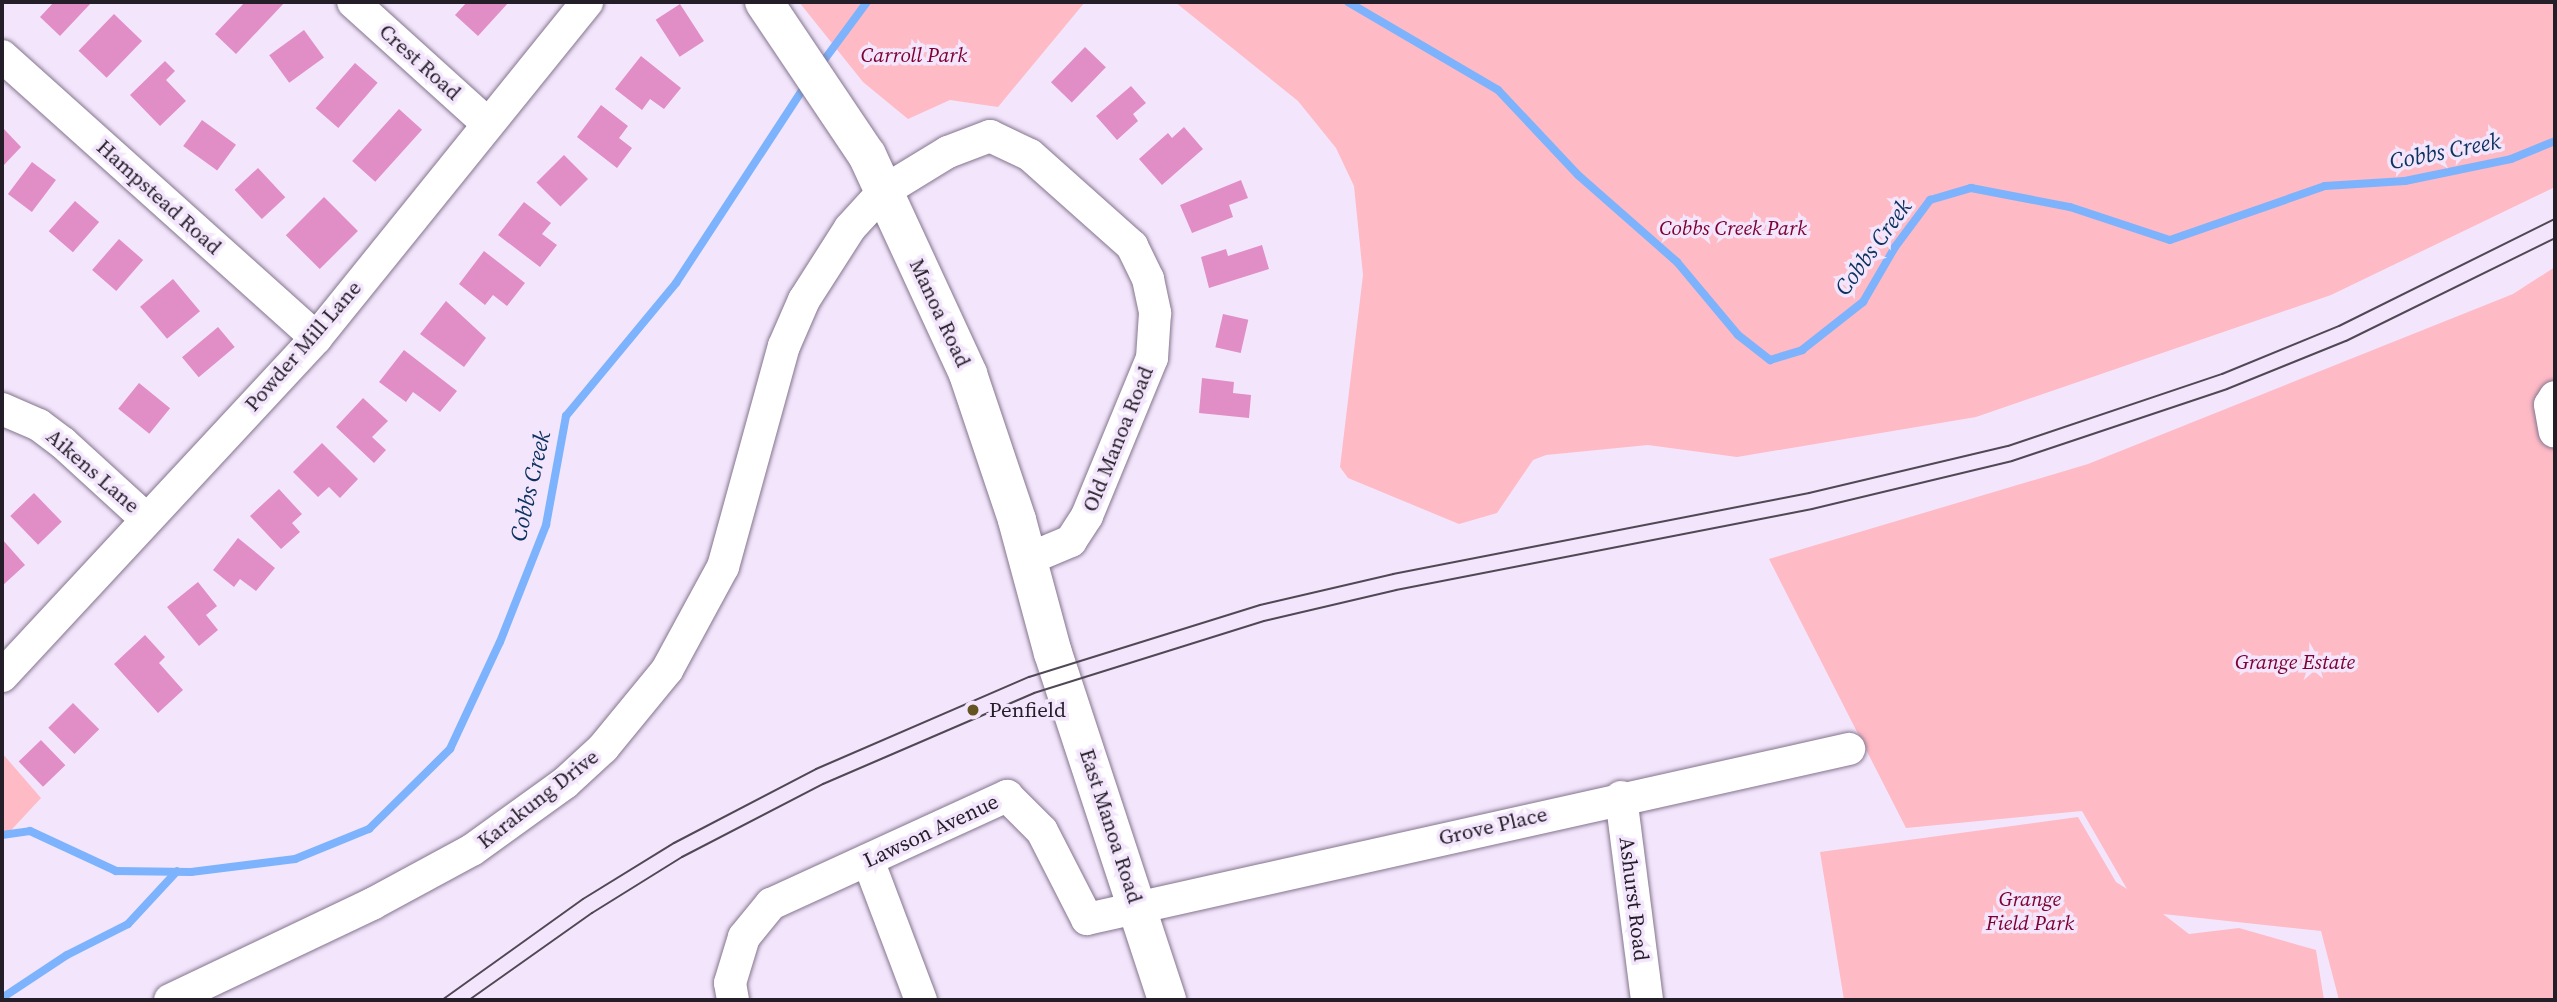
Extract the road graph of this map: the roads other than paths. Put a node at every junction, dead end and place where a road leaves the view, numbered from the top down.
1 (353, 2) edge
2 (587, 2) edge
3 (764, 2) edge
4 (2, 56) edge
5 (487, 123) junction
6 (1004, 141) joint
7 (884, 191) junction
8 (316, 338) junction
9 (2555, 397) edge
10 (2, 410) edge
11 (2555, 432) edge
12 (145, 517) junction
13 (1028, 559) junction
14 (1053, 653) joint
15 (2, 676) edge
16 (1849, 749) dead end
17 (1621, 797) junction
18 (868, 860) junction
19 (1137, 906) junction
20 (170, 1000) edge
21 (733, 1000) edge
22 (921, 1000) edge
23 (1167, 1000) edge
24 (1647, 1000) edge

1 - 5 street, Crest Road
2 - 5 street, Powder Mill Lane
3 - 7 main road, Manoa Road
4 - 8 street, Hampstead Road
5 - 8 street, Powder Mill Lane
6 - 7 street, Karakung Drive
6 - 13 street, Old Manoa Road
7 - 13 main road, Manoa Road
7 - 20 street, Karakung Drive
8 - 12 street, Powder Mill Lane
9 - 11 street
10 - 12 street, Aikens Lane
12 - 15 street, Powder Mill Lane
13 - 14 main road, Manoa Road
14 - 19 main road, East Manoa Road
16 - 17 street, Grove Place
17 - 19 street, Grove Place
17 - 24 street, Ashurst Road
18 - 19 street, Lawson Avenue
18 - 21 street, Lawson Avenue
18 - 22 street
19 - 23 main road, East Manoa Road

